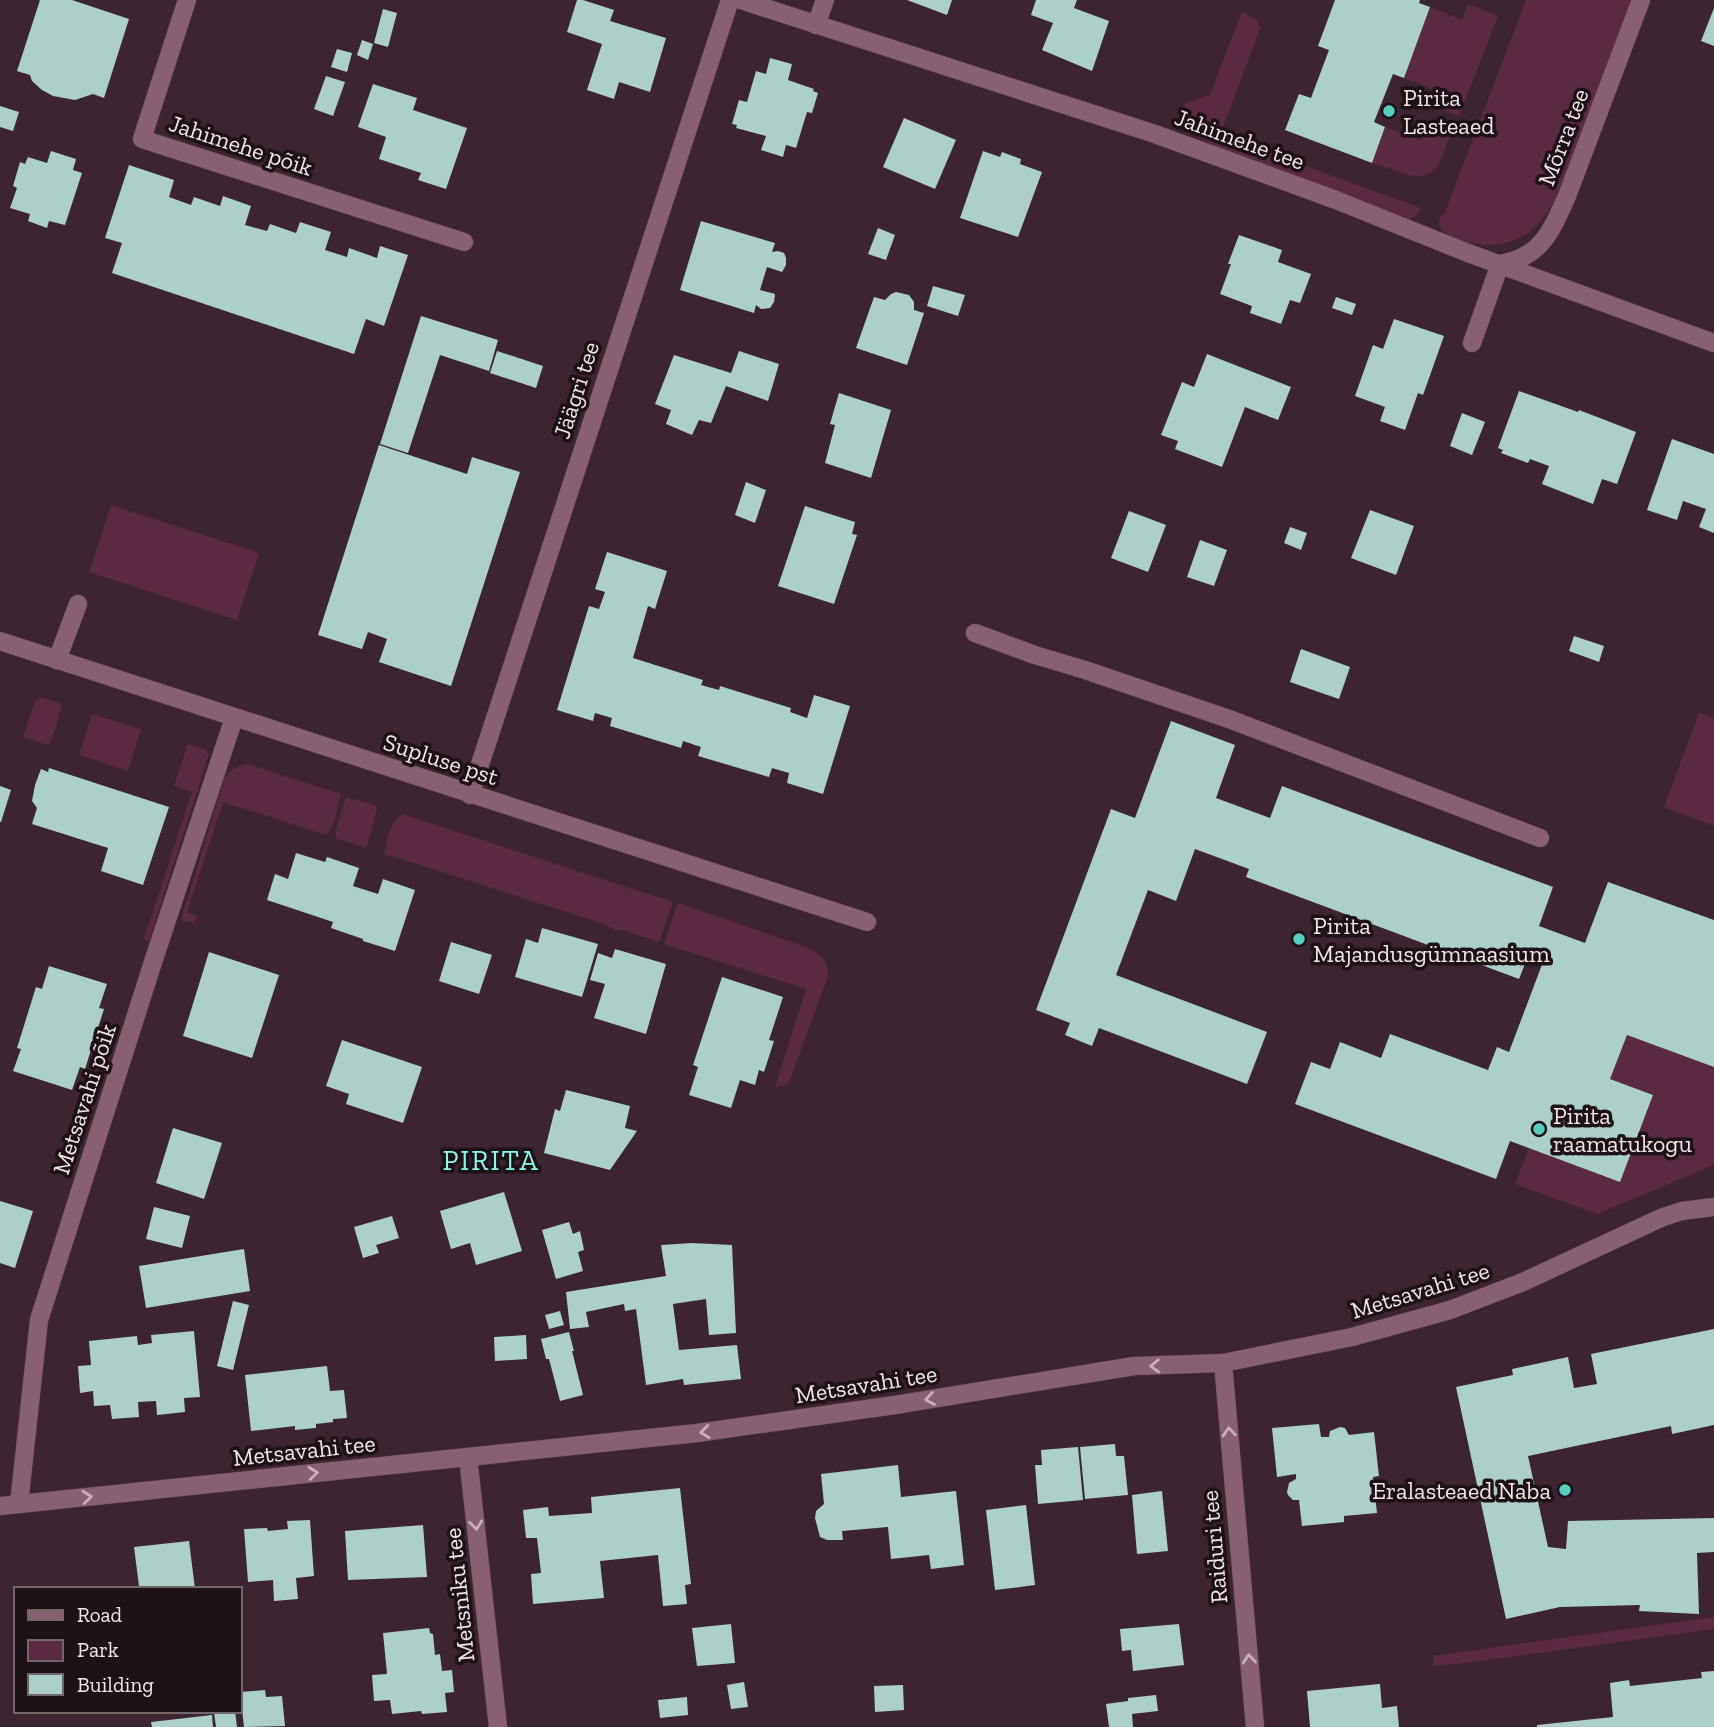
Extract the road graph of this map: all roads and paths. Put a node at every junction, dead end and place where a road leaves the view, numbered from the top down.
1 (187, 0) edge
2 (730, 0) edge
3 (741, 0) edge
4 (825, 0) edge
5 (1641, 0) edge
6 (816, 25) junction
7 (464, 242) dead end
8 (1500, 264) junction
9 (1472, 343) dead end
10 (1714, 343) edge
11 (78, 604) dead end
12 (975, 633) dead end
13 (0, 642) edge
14 (57, 660) junction
15 (234, 718) junction
16 (470, 795) junction
17 (1541, 838) dead end
18 (867, 922) dead end
19 (1714, 1207) edge
20 (1223, 1363) junction
21 (468, 1457) junction
22 (19, 1504) junction
23 (0, 1506) edge
24 (498, 1727) edge
25 (1255, 1727) edge

1 - 7 street, Jahimehe põik
2 - 16 street, Jäägri tee
3 - 6 street, Jahimehe tee
4 - 6 street
5 - 8 street, Mõrra tee
6 - 8 street, Jahimehe tee
8 - 9 street
8 - 10 street, Jahimehe tee
11 - 14 street
12 - 17 street
13 - 14 street, Supluse pst
14 - 15 street, Supluse pst
15 - 16 street, Supluse pst
15 - 22 street, Metsavahi põik
16 - 18 street, Supluse pst
19 - 20 street, Metsavahi tee
20 -> 21 street, Metsavahi tee
25 -> 20 street, Raiduri tee
22 -> 21 street, Metsavahi tee
21 -> 24 street, Metsniku tee
22 - 23 street, Metsavahi tee

